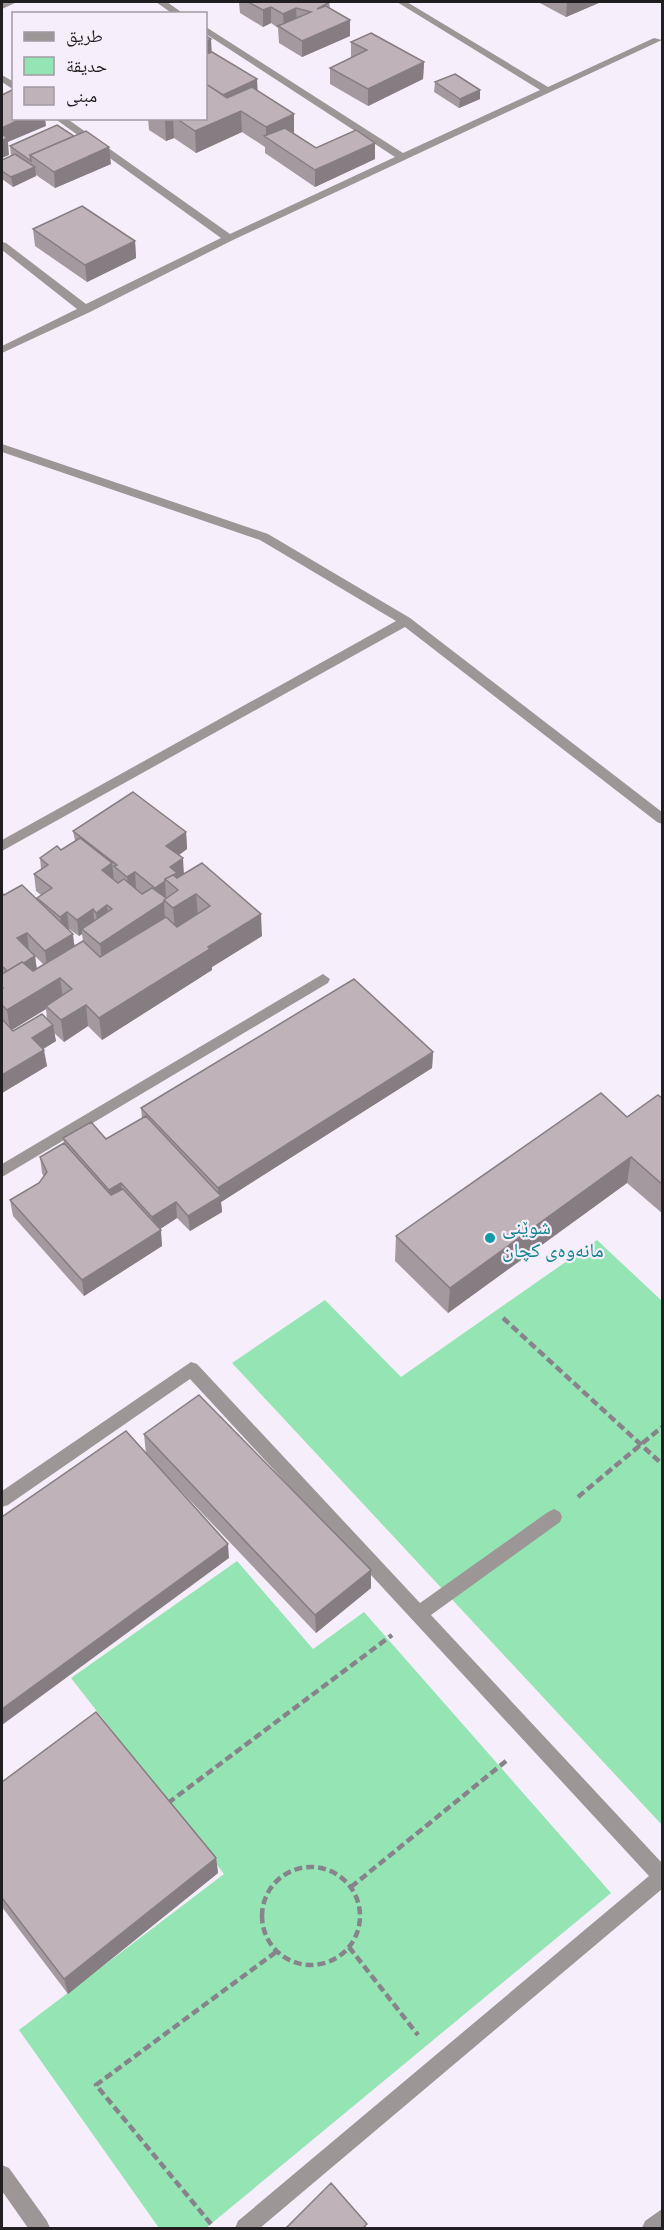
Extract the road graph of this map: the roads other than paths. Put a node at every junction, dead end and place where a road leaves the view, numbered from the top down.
1 (12, 2) edge
2 (161, 2) edge
3 (401, 2) edge
4 (2, 6) edge
5 (177, 12) edge
6 (207, 31) edge
7 (657, 39) dead end
8 (546, 90) junction
9 (62, 120) edge
10 (402, 157) junction
11 (229, 238) junction
12 (2, 245) edge
13 (86, 310) junction
14 (2, 350) edge
15 (2, 448) edge
16 (406, 621) junction
17 (663, 819) edge
18 (2, 846) edge
19 (322, 979) dead end
20 (2, 1171) edge
21 (2, 1500) edge
22 (554, 1517) road end
23 (419, 1614) junction
24 (663, 1876) edge
25 (2, 2175) edge
26 (663, 2219) edge
27 (40, 2229) edge
28 (245, 2229) edge
29 (652, 2229) edge

1 - 4 street
2 - 5 street
3 - 8 street
6 - 10 street
7 - 8 street
8 - 10 street
9 - 11 street
10 - 11 street
11 - 13 street
12 - 13 street
13 - 14 street
15 - 16 street
16 - 17 street
16 - 18 street
19 - 20 street
21 - 23 street
22 - 23 street
23 - 24 street
24 - 28 street
25 - 27 street
26 - 29 street

